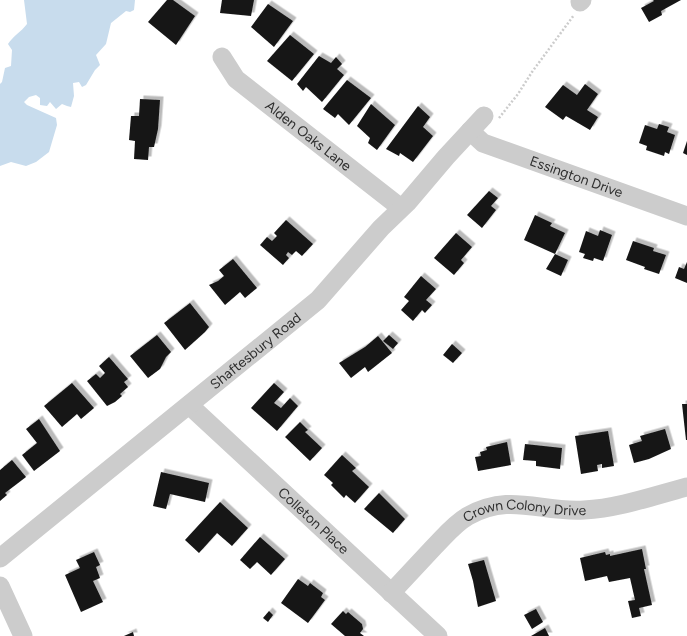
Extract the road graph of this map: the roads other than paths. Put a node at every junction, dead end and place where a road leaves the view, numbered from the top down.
1 (222, 57) dead end
2 (489, 120) road end
3 (470, 131) junction
4 (401, 208) junction
5 (687, 216) edge
6 (189, 405) junction
7 (687, 487) edge
8 (0, 558) edge
9 (0, 586) edge
10 (391, 593) junction
11 (23, 636) edge
12 (438, 636) edge

1 - 4 street, Alden Oaks Lane
2 - 3 street, Shaftesbury Road
3 - 4 street, Shaftesbury Road
3 - 5 street, Essington Drive
4 - 6 street, Shaftesbury Road
6 - 8 street, Shaftesbury Road
6 - 10 street, Colleton Place
7 - 10 street, Crown Colony Drive
9 - 11 street
10 - 12 street, Colleton Place

